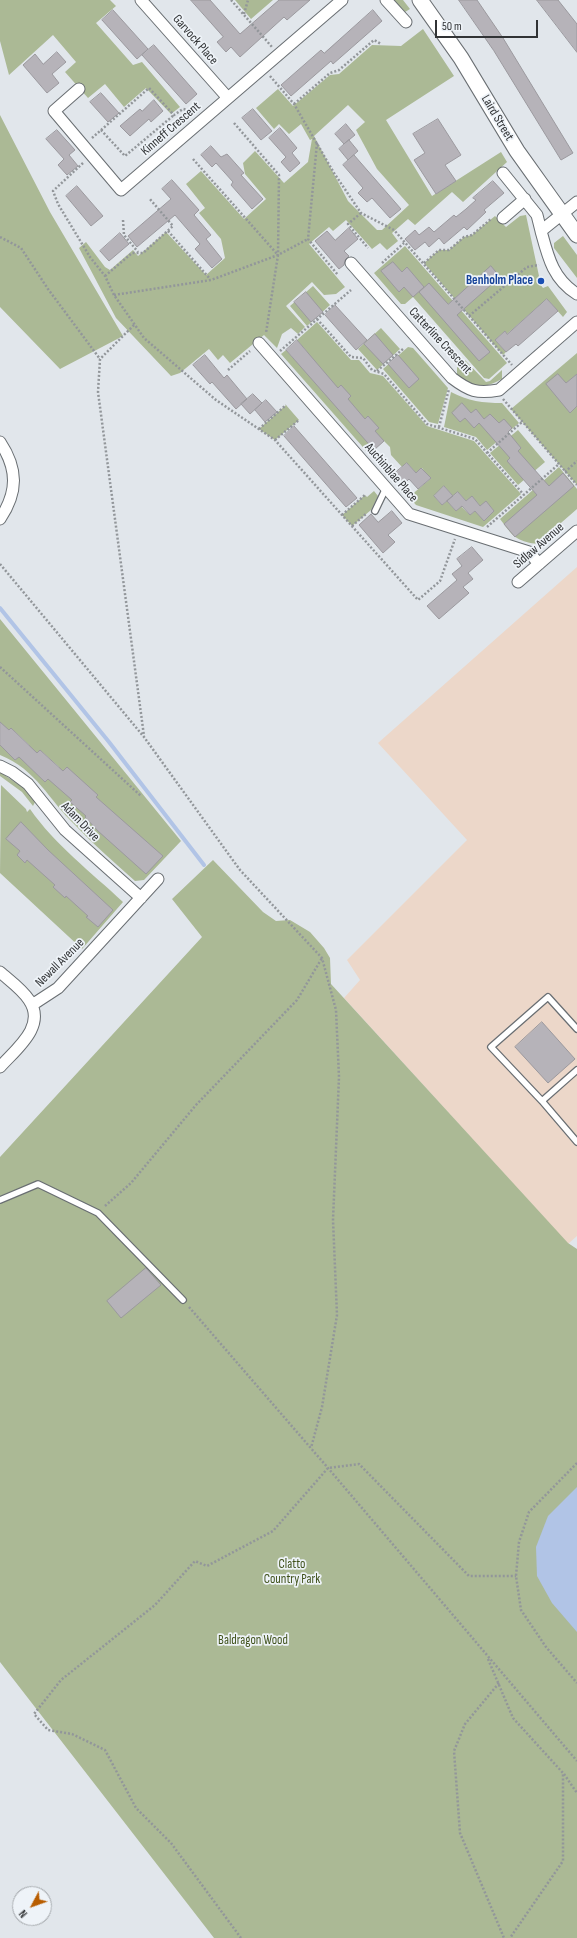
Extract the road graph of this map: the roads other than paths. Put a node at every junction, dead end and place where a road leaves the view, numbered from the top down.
1 (142, 0) edge
2 (342, 0) edge
3 (386, 0) edge
4 (420, 0) edge
5 (406, 22) dead end
6 (79, 89) dead end
7 (228, 98) junction
8 (503, 174) dead end
9 (525, 199) junction
10 (577, 202) edge
11 (562, 214) junction
12 (503, 218) road end
13 (541, 231) junction
14 (577, 235) edge
15 (351, 263) dead end
16 (577, 294) edge
17 (577, 322) edge
18 (259, 343) road end
19 (0, 442) edge
20 (386, 488) junction
21 (375, 511) road end
22 (0, 519) edge
23 (577, 531) edge
24 (540, 564) junction
25 (518, 582) dead end
26 (0, 766) edge
27 (158, 879) dead end
28 (141, 898) junction
29 (0, 972) edge
30 (32, 1005) junction
31 (577, 1029) edge
32 (0, 1067) edge
33 (577, 1070) edge
34 (542, 1101) junction
35 (577, 1142) edge
36 (0, 1200) edge
37 (183, 1300) road end

1 - 7 street, Garvock Place
2 - 7 street, Kinneff Crescent
3 - 5 street
4 - 11 street, Laird Street
6 - 7 street, Kinneff Crescent
8 - 9 street
9 - 12 street
9 - 13 street
10 - 11 street
11 - 13 street
11 - 14 street, Laird Street
13 - 16 street
15 - 17 street, Catterline Crescent
18 - 20 street, Auchinblae Place
19 - 22 street
20 - 21 lane
20 - 24 street, Auchinblae Place
23 - 24 street, Sidlaw Avenue
24 - 25 street, Sidlaw Avenue
26 - 28 street, Adam Drive
27 - 28 street
28 - 30 street, Newall Avenue
29 - 30 street
30 - 32 street, Newall Avenue
31 - 34 lane
33 - 34 lane
34 - 35 lane
36 - 37 lane

